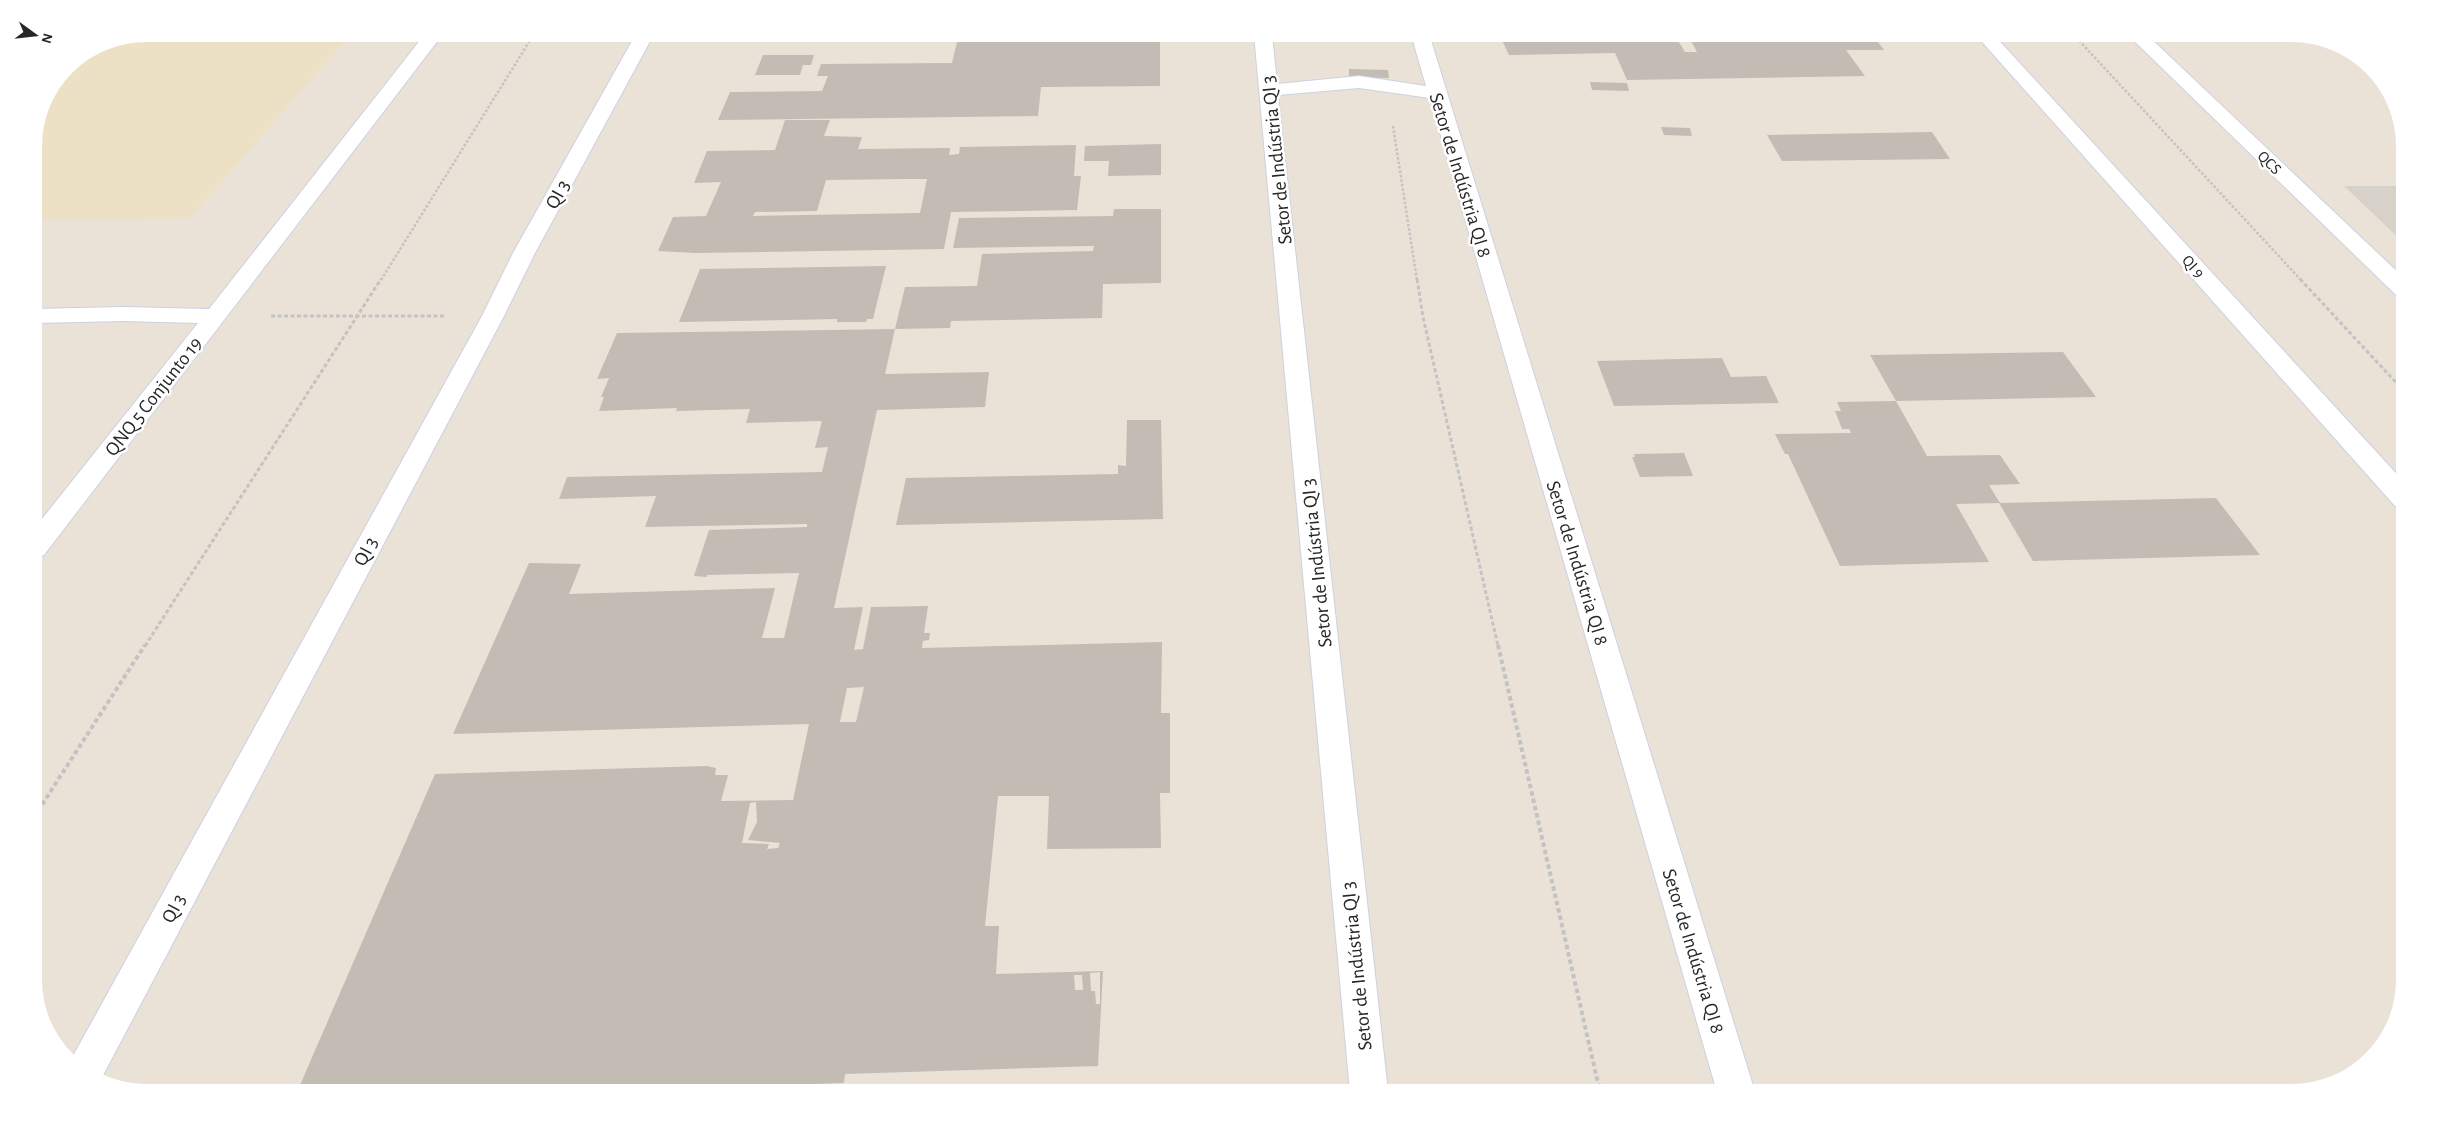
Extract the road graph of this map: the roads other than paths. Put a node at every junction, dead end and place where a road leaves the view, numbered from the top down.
1 (428, 42) edge
2 (641, 42) edge
3 (1264, 42) edge
4 (1422, 42) edge
5 (1991, 42) edge
6 (2144, 42) edge
7 (1269, 90) junction
8 (1436, 93) junction
9 (2395, 282) edge
10 (43, 316) edge
11 (215, 316) junction
12 (2395, 489) edge
13 (43, 536) edge
14 (88, 1065) edge
15 (1368, 1084) edge
16 (1734, 1084) edge

1 - 11 street
2 - 14 street, QI 3
3 - 7 street, Setor de Indústria QI 3
4 - 8 street, Setor de Indústria QI 8
5 - 12 street, QI 9
6 - 9 street, QCS
7 - 8 street
7 - 15 street, Setor de Indústria QI 3
8 - 16 street, Setor de Indústria QI 8
10 - 11 street, QNQ 5 Conjunto 19
11 - 13 street, QNQ 5 Conjunto 19

